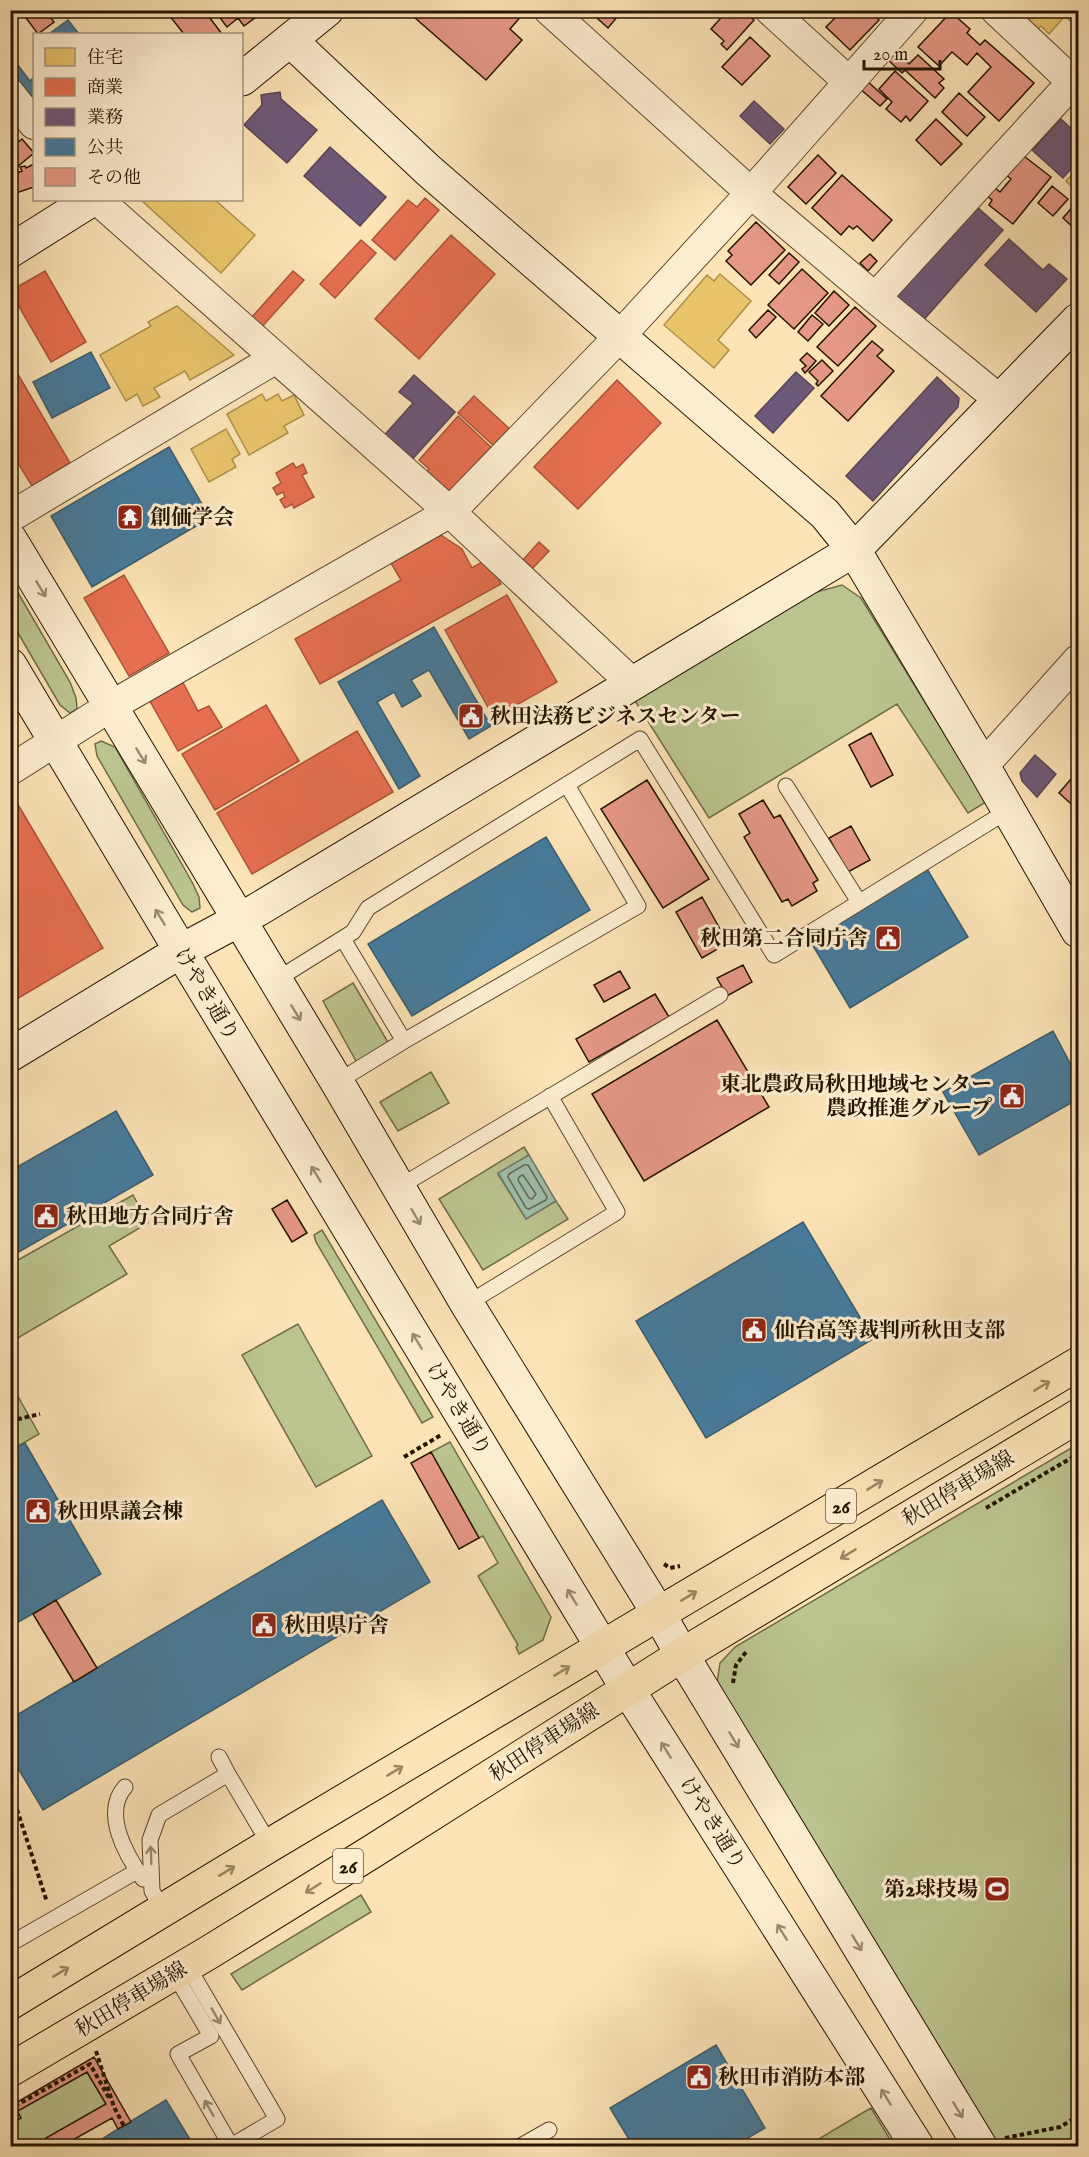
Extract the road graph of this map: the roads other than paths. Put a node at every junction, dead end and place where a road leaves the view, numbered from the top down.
1 (327, 10) edge
2 (549, 10) edge
3 (770, 10) edge
4 (913, 10) edge
5 (996, 10) edge
6 (290, 40) junction
7 (243, 78) edge
8 (849, 82) junction
9 (1077, 82) edge
10 (10, 94) edge
11 (33, 123) edge
12 (751, 193) junction
13 (89, 201) edge
14 (99, 201) edge
15 (10, 251) edge
16 (875, 298) junction
17 (1078, 320) edge
18 (619, 337) junction
19 (276, 358) junction
20 (1001, 401) junction
21 (450, 512) junction
22 (10, 517) edge
23 (10, 538) edge
24 (854, 550) junction
25 (1078, 660) edge
26 (10, 665) edge
27 (632, 683) junction
28 (111, 706) junction
29 (56, 743) junction
30 (983, 766) junction
31 (10, 770) edge
32 (567, 785) junction
33 (786, 786) dead end
34 (1009, 810) junction
35 (859, 902) junction
36 (239, 921) junction
37 (1078, 931) edge
38 (343, 939) junction
39 (181, 951) junction
40 (276, 980) junction
41 (720, 995) dead end
42 (404, 1041) junction
43 (10, 1055) edge
44 (337, 1082) junction
45 (550, 1096) junction
46 (399, 1187) junction
47 (467, 1304) junction
48 (1078, 1364) edge
49 (1078, 1416) edge
50 (659, 1614) junction
51 (603, 1647) junction
52 (682, 1654) junction
53 (627, 1688) junction
54 (219, 1757) dead end
55 (228, 1774) junction
56 (125, 1787) dead end
57 (454, 1818) dead end
58 (399, 1834) junction
59 (270, 1845) junction
60 (137, 1870) junction
61 (157, 1901) junction
62 (10, 1944) edge
63 (181, 1969) junction
64 (10, 2003) edge
65 (15, 2076) edge
66 (549, 2130) dead end
67 (521, 2146) edge
68 (917, 2146) edge
69 (980, 2146) edge

1 - 6 street
2 - 12 street
3 - 8 street
4 - 8 street
5 - 9 street
6 - 7 street
6 - 18 street
8 - 12 street
9 - 16 street
10 - 11 street
12 - 16 street
12 - 18 street
13 - 15 street
14 - 19 street
16 - 20 street
17 - 20 street
18 - 21 street
18 - 24 street
19 - 21 street
19 - 22 street
20 - 24 street
21 - 27 street
21 - 28 street
23 -> 28 street
24 - 27 street
24 - 30 street
25 - 30 street
26 - 29 street, けやき通り
27 - 36 street
28 - 29 street
28 -> 36 street
29 - 31 street
39 -> 29 street, けやき通り
30 - 34 street
32 - 35 lane
32 - 38 lane
32 - 42 lane
33 - 35 lane
34 - 35 lane
34 - 37 street
36 - 39 street
36 - 40 street
38 - 40 lane
38 - 42 lane
39 - 43 street
51 -> 39 street, けやき通り
40 -> 44 street
41 - 45 lane
42 - 44 lane
44 - 46 street
45 - 46 lane
45 - 47 lane
46 -> 47 street
47 - 50 street
50 -> 48 main road, 26
49 -> 52 main road, 秋田停車場線 / 26
50 - 51 main road, 26
50 - 52 street
51 - 53 street, けやき通り
59 -> 51 main road, 26
52 - 53 main road, 秋田停車場線 / 26
52 -> 69 street
53 - 58 main road, 秋田停車場線 / 26
68 -> 53 street, けやき通り
54 - 55 lane
55 - 59 lane
61 -> 55 lane
56 - 60 lane
57 - 58 lane
58 -> 63 main road, 秋田停車場線 / 26
61 -> 59 main road, 26
60 - 61 lane
60 - 62 lane
64 -> 61 main road, 26
63 -> 63 lane
63 - 65 main road, 秋田停車場線 / 26
66 - 67 lane

